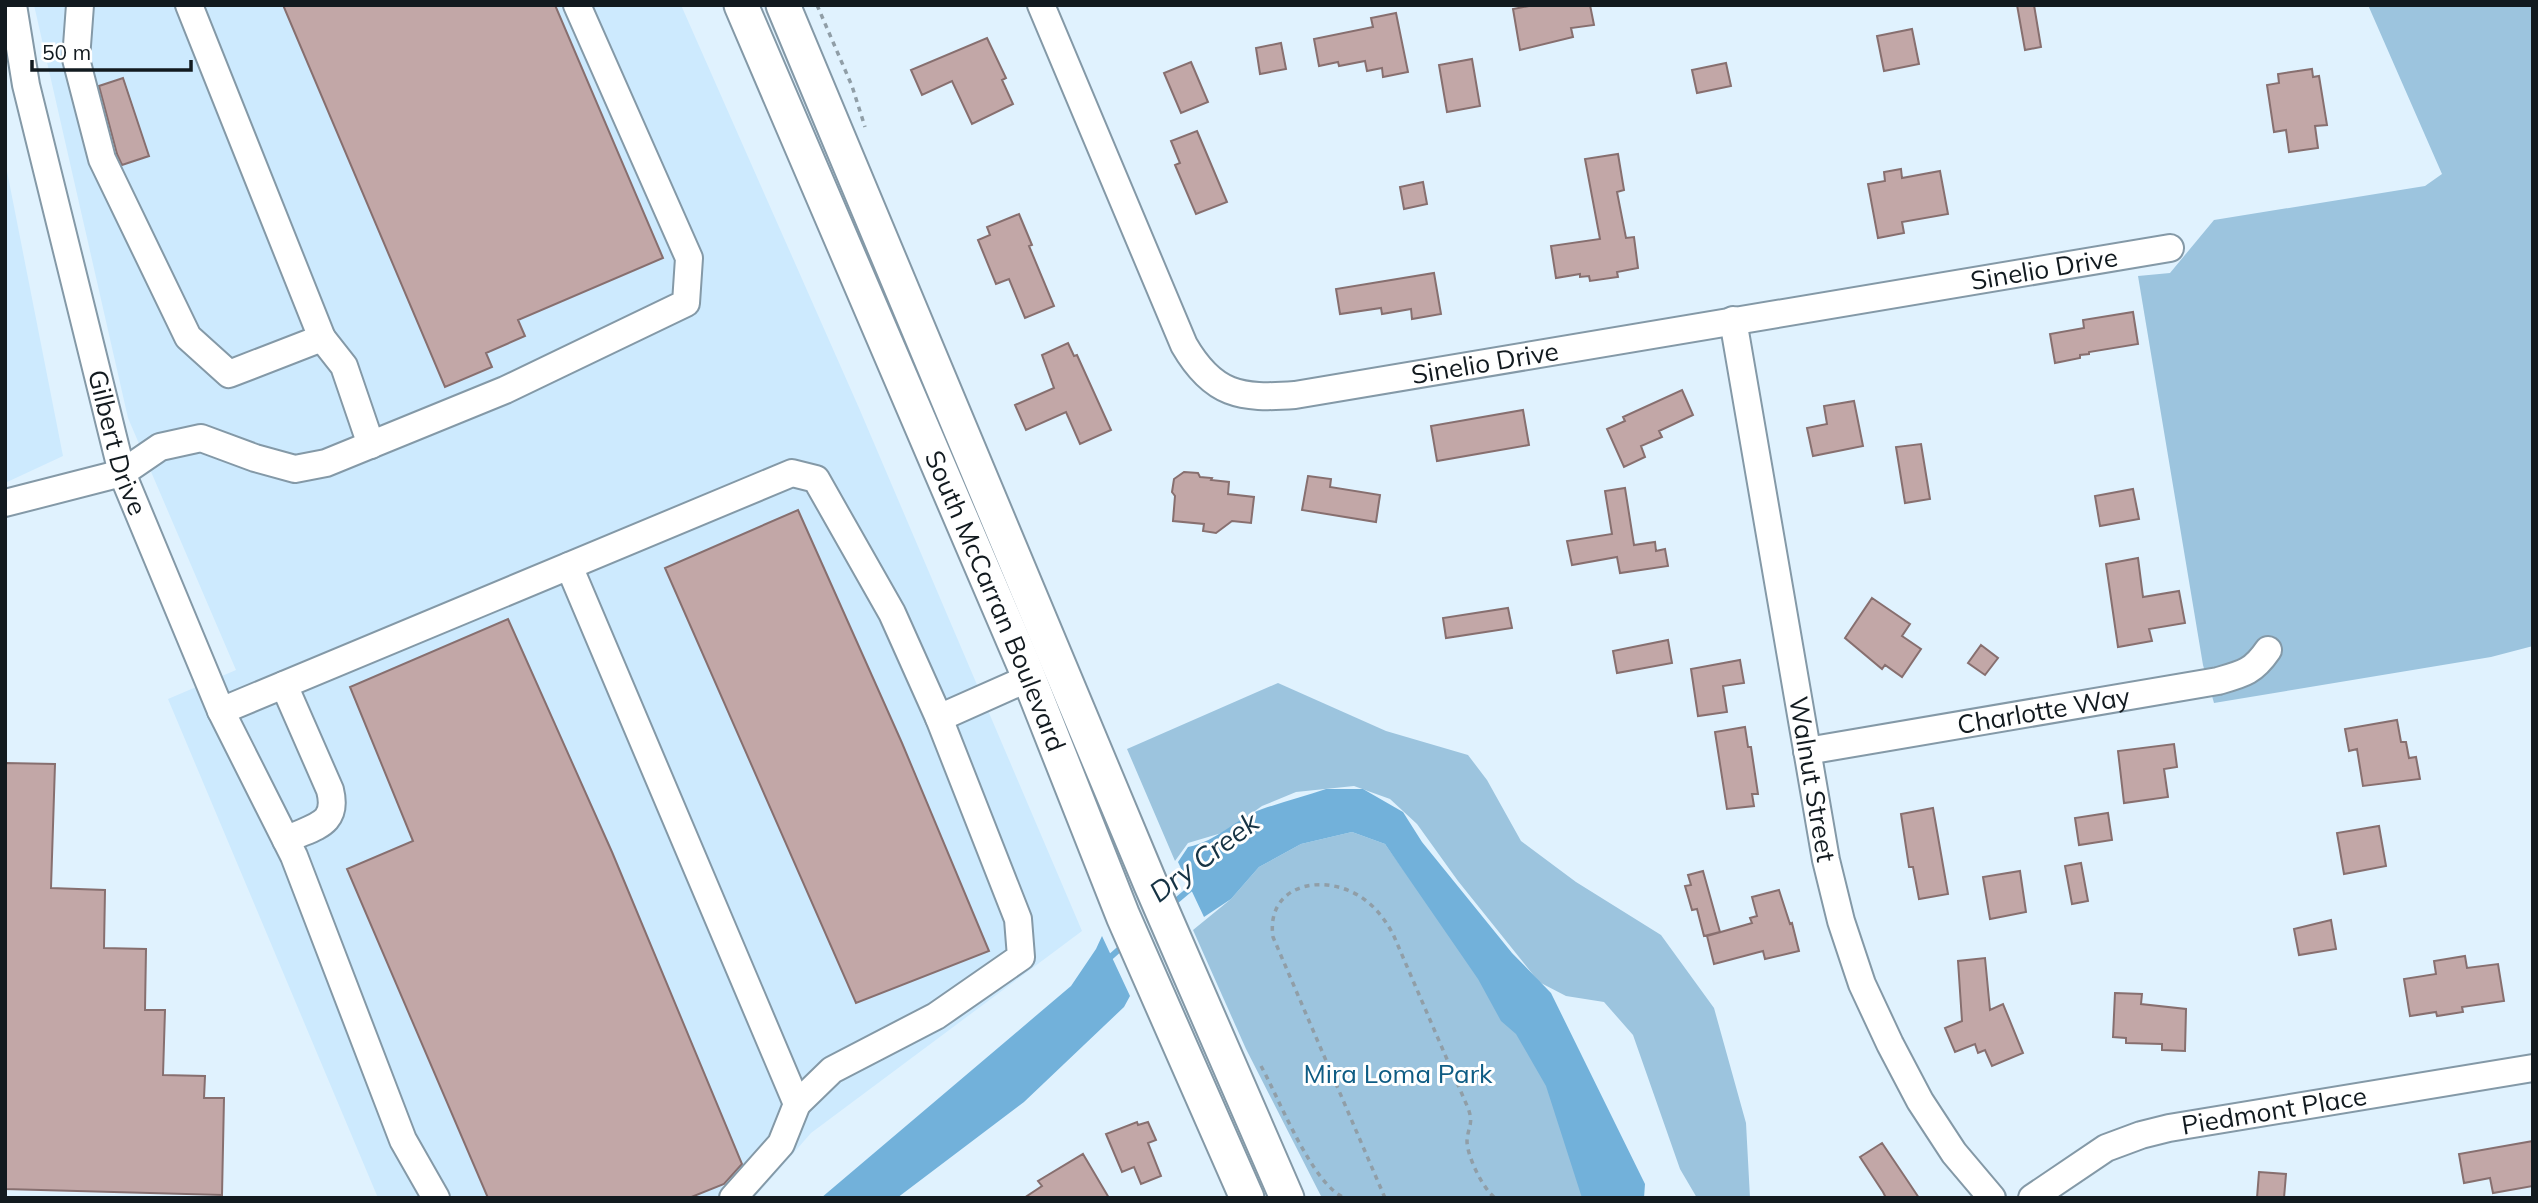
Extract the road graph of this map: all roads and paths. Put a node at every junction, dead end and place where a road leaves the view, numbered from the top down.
1 (12, 5) edge
2 (80, 5) edge
3 (189, 5) edge
4 (577, 5) edge
5 (741, 5) edge
6 (783, 5) edge
7 (1041, 5) edge
8 (16, 87) edge
9 (2170, 247) dead end
10 (1733, 320) junction
11 (322, 338) junction
12 (371, 445) junction
13 (122, 473) junction
14 (5, 503) edge
15 (569, 566) junction
16 (2268, 650) dead end
17 (1029, 678) junction
18 (284, 685) junction
19 (221, 711) junction
20 (939, 718) junction
21 (1807, 751) junction
22 (290, 848) junction
23 (1259, 1062) dead end
24 (2533, 1068) edge
25 (797, 1104) junction
26 (1291, 1194) edge
27 (1489, 1194) junction
28 (1239, 1196) edge
29 (436, 1198) edge
30 (733, 1198) edge
31 (1345, 1198) edge
32 (1385, 1198) edge
33 (1481, 1198) edge
34 (1494, 1198) edge
35 (1992, 1198) edge
36 (2032, 1198) edge

1 - 8 street, Gilbert Drive
2 - 11 street
3 - 11 street
4 - 12 street
5 - 17 main road, South McCarran Boulevard
6 - 26 main road, South McCarran Boulevard
7 - 10 street, Sinelio Drive
8 - 13 street, Gilbert Drive
9 - 10 street, Sinelio Drive
10 - 21 street, Walnut Street
11 - 12 street
12 - 13 street
13 - 14 street
13 - 19 street, Gilbert Drive
15 - 18 street
15 - 20 street
15 - 25 street
16 - 21 street, Charlotte Way
17 - 20 street
17 - 28 main road, South McCarran Boulevard
18 - 19 street
18 - 22 street
19 - 22 street, Gilbert Drive
20 - 25 street
21 - 35 street, Walnut Street
22 - 29 street, Gilbert Drive
23 - 31 path
24 - 36 street, Piedmont Place
25 - 30 street
27 - 32 path
27 - 33 path
27 - 34 path

